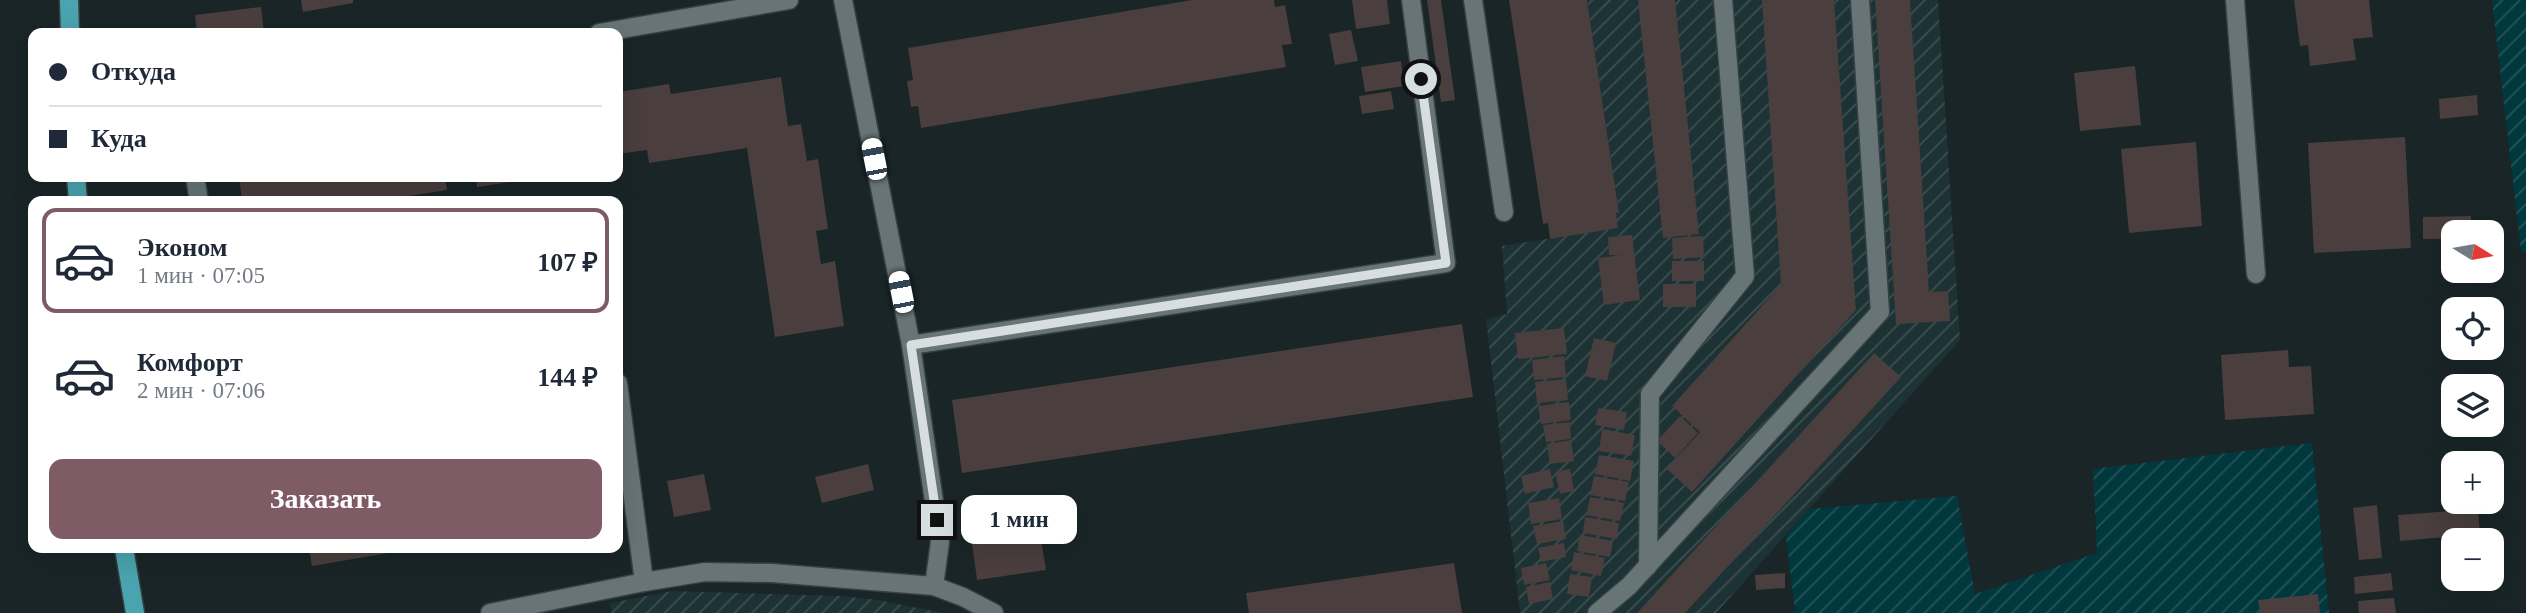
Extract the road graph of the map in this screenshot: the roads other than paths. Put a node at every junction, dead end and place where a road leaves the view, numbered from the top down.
1 (69, 0) edge
2 (789, 0) edge
3 (843, 0) edge
4 (1411, 0) edge
5 (1473, 0) edge
6 (1723, 0) edge
7 (1860, 0) edge
8 (2235, 0) edge
9 (70, 28) edge
10 (623, 29) edge
11 (1504, 212) dead end
12 (2256, 274) dead end
13 (911, 345) junction
14 (623, 421) edge
15 (125, 553) edge
16 (1648, 566) junction
17 (644, 582) junction
18 (934, 586) junction
19 (135, 613) edge
20 (490, 613) edge
21 (994, 613) edge
22 (1597, 613) edge

1 - 9 main road
2 - 10 street
3 - 13 street
4 - 13 street
5 - 11 street
6 - 16 street
7 - 16 street
8 - 12 street
13 - 18 street
14 - 17 street
15 - 19 main road
16 - 22 street
17 - 18 street
17 - 20 street
18 - 21 street

